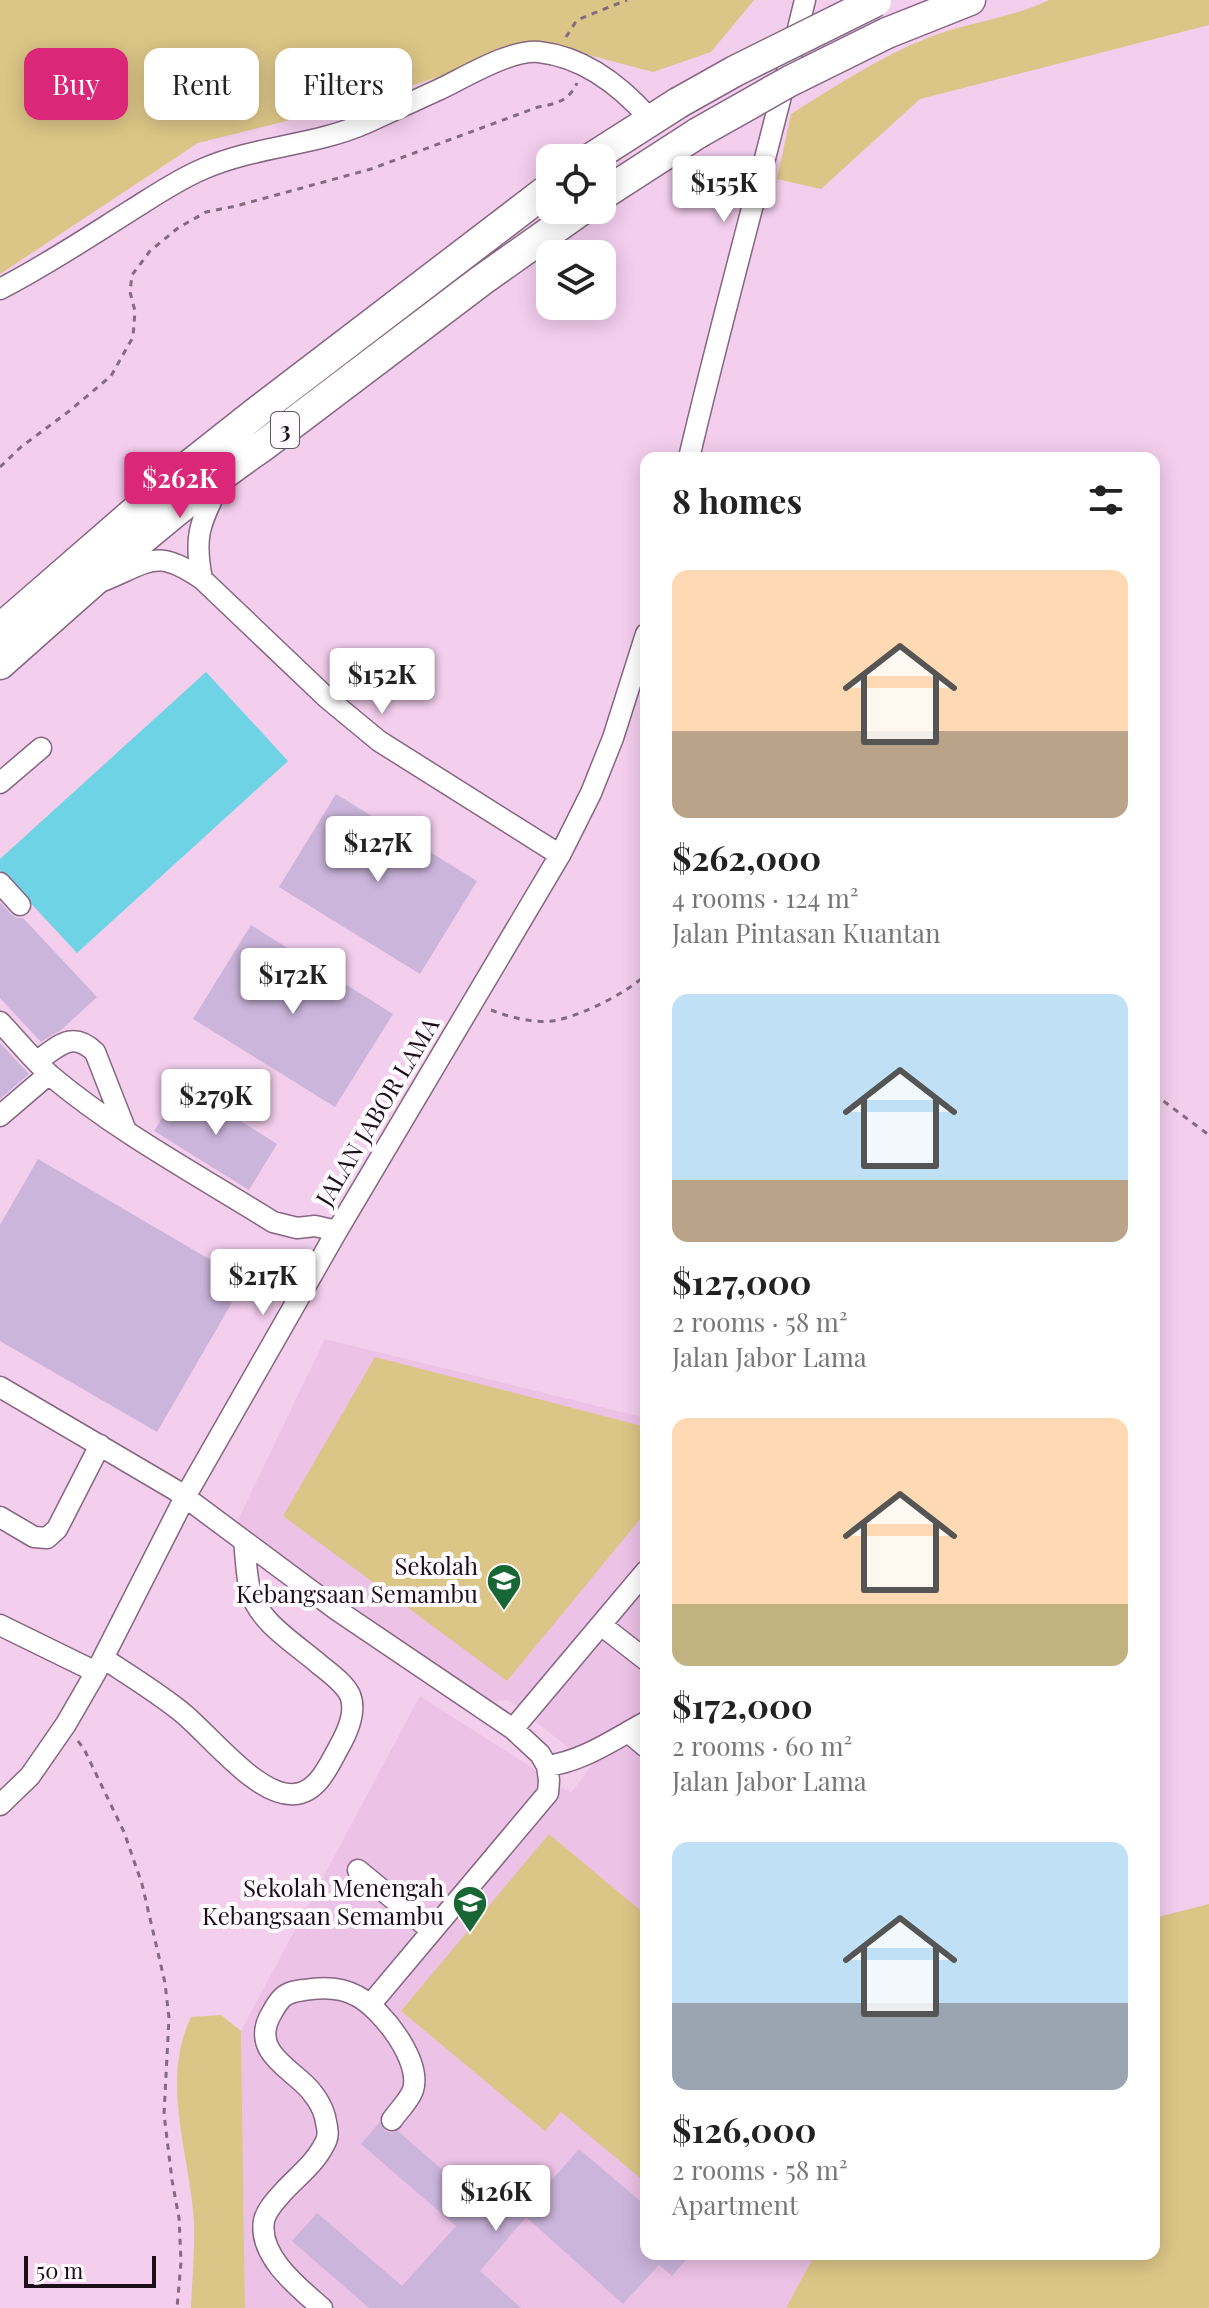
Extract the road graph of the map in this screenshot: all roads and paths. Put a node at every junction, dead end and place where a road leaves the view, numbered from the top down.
1 (627, 0) edge
2 (805, 0) edge
3 (877, 0) edge
4 (970, 0) edge
5 (569, 58) junction
6 (650, 119) junction
7 (613, 144) edge
8 (616, 186) edge
9 (536, 199) edge
10 (561, 224) edge
11 (0, 289) edge
12 (690, 452) edge
13 (0, 467) edge
14 (226, 472) junction
15 (202, 579) junction
16 (87, 588) junction
17 (0, 629) edge
18 (640, 653) edge
19 (0, 664) edge
20 (41, 748) dead end
21 (0, 783) edge
22 (560, 855) junction
23 (0, 883) edge
24 (20, 905) dead end
25 (640, 980) edge
26 (472, 1003) junction
27 (0, 1022) edge
28 (43, 1067) junction
29 (1160, 1098) edge
30 (0, 1116) edge
31 (126, 1131) junction
32 (1209, 1135) edge
33 (337, 1231) junction
34 (0, 1387) edge
35 (100, 1445) junction
36 (185, 1497) junction
37 (0, 1517) edge
38 (244, 1541) junction
39 (640, 1578) edge
40 (0, 1625) edge
41 (601, 1625) junction
42 (640, 1655) edge
43 (100, 1665) junction
44 (66, 1724) junction
45 (637, 1727) edge
46 (513, 1729) junction
47 (547, 1766) junction
48 (0, 1805) edge
49 (358, 1870) dead end
50 (432, 1931) junction
51 (370, 2005) junction
52 (392, 2120) dead end
53 (177, 2308) edge
54 (322, 2308) edge

1 - 5 path
2 - 12 street
3 - 6 highway, bridge
4 - 8 highway, bridge
5 - 6 street
5 - 11 street
5 - 13 path
6 - 7 highway
9 - 17 highway, 3
10 - 14 highway, 3
14 - 15 street
14 - 16 highway, 3
15 - 16 street
15 - 22 street
16 - 19 highway, 3
18 - 22 street, JALAN JABOR LAMA
20 - 21 street
22 - 26 street, JALAN JABOR LAMA
23 - 24 street
25 - 26 path
26 - 33 street, JALAN JABOR LAMA
27 - 28 street
28 - 30 street
28 - 31 street
28 - 31 street
29 - 32 path
31 - 33 street
33 - 36 street, JALAN JABOR LAMA
34 - 35 street
35 - 36 street
35 - 37 street
36 - 38 street
36 - 43 street, JALAN JABOR LAMA
38 - 43 street
38 - 46 street
39 - 41 street
40 - 43 street
41 - 42 street
41 - 46 street
43 - 44 street, JALAN JABOR LAMA
44 - 48 street, JALAN JABOR LAMA
44 - 53 path
45 - 47 street
46 - 47 street
47 - 50 street
49 - 50 street
50 - 51 street
51 - 52 street
51 - 54 street

